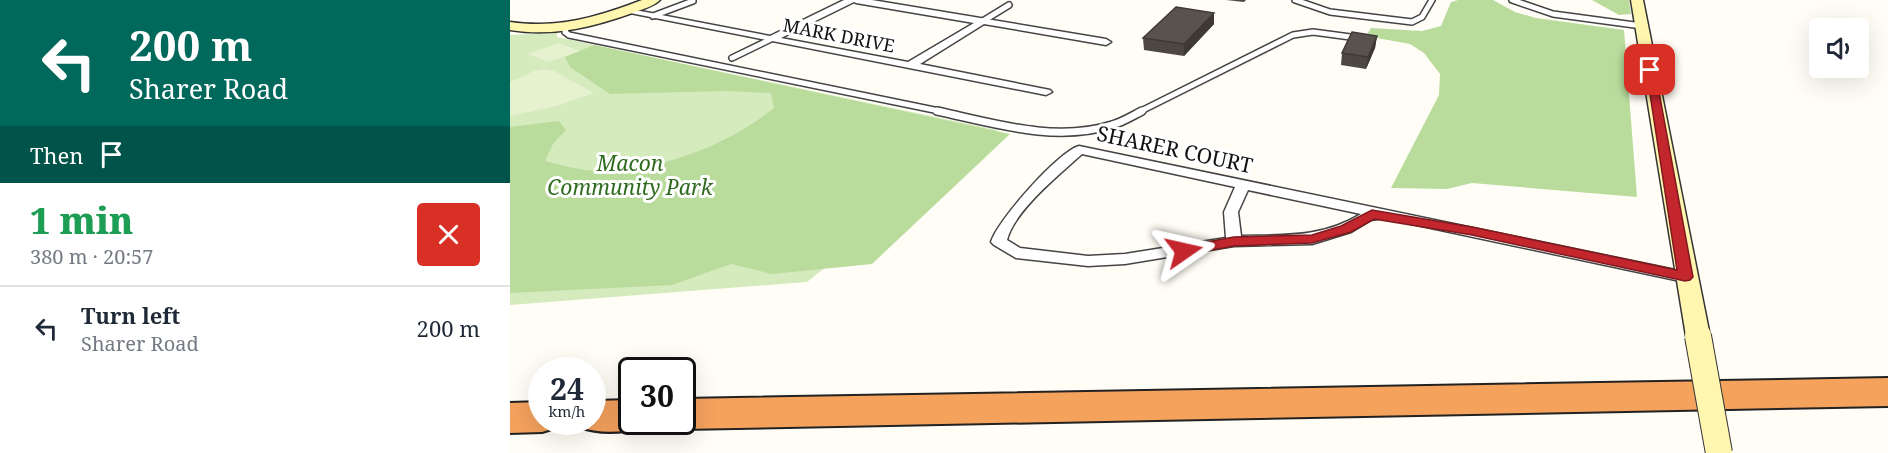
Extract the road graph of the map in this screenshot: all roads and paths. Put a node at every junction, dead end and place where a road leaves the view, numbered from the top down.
1 (654, 0) edge
2 (851, 0) edge
3 (856, 0) edge
4 (1295, 0) edge
5 (1432, 0) edge
6 (1512, 0) edge
7 (1637, 0) edge
8 (693, 1) edge
9 (1009, 5) dead end
10 (625, 11) junction
11 (653, 16) junction
12 (983, 21) junction
13 (510, 26) edge
14 (1642, 26) junction
15 (566, 28) junction
16 (771, 39) junction
17 (1364, 39) edge
18 (1106, 42) dead end
19 (732, 58) dead end
20 (910, 66) junction
21 (1046, 92) dead end
22 (1242, 185) junction
23 (1380, 215) junction
24 (1234, 241) junction
25 (1685, 277) junction
26 (1888, 392) edge
27 (696, 414) edge
28 (528, 417) edge
29 (510, 418) edge
30 (1719, 453) edge

1 - 10 street
2 - 16 street
3 - 12 street
4 - 5 lane
6 - 14 lane
7 - 14 street
8 - 11 lane
9 - 12 lane
10 - 11 street, MARK DRIVE
10 - 15 street
11 - 16 street, MARK DRIVE
12 - 18 street
12 - 20 street
13 - 15 street
14 - 25 street
15 - 17 lane
16 - 19 lane
16 - 20 street, MARK DRIVE
20 - 21 street, MARK DRIVE
22 - 23 street, SHARER COURT
22 - 24 street
22 - 24 street, SHARER COURT
23 - 24 street, SHARER COURT
23 - 25 street, SHARER COURT
25 - 30 street, bridge
26 - 27 highway
28 - 29 highway

